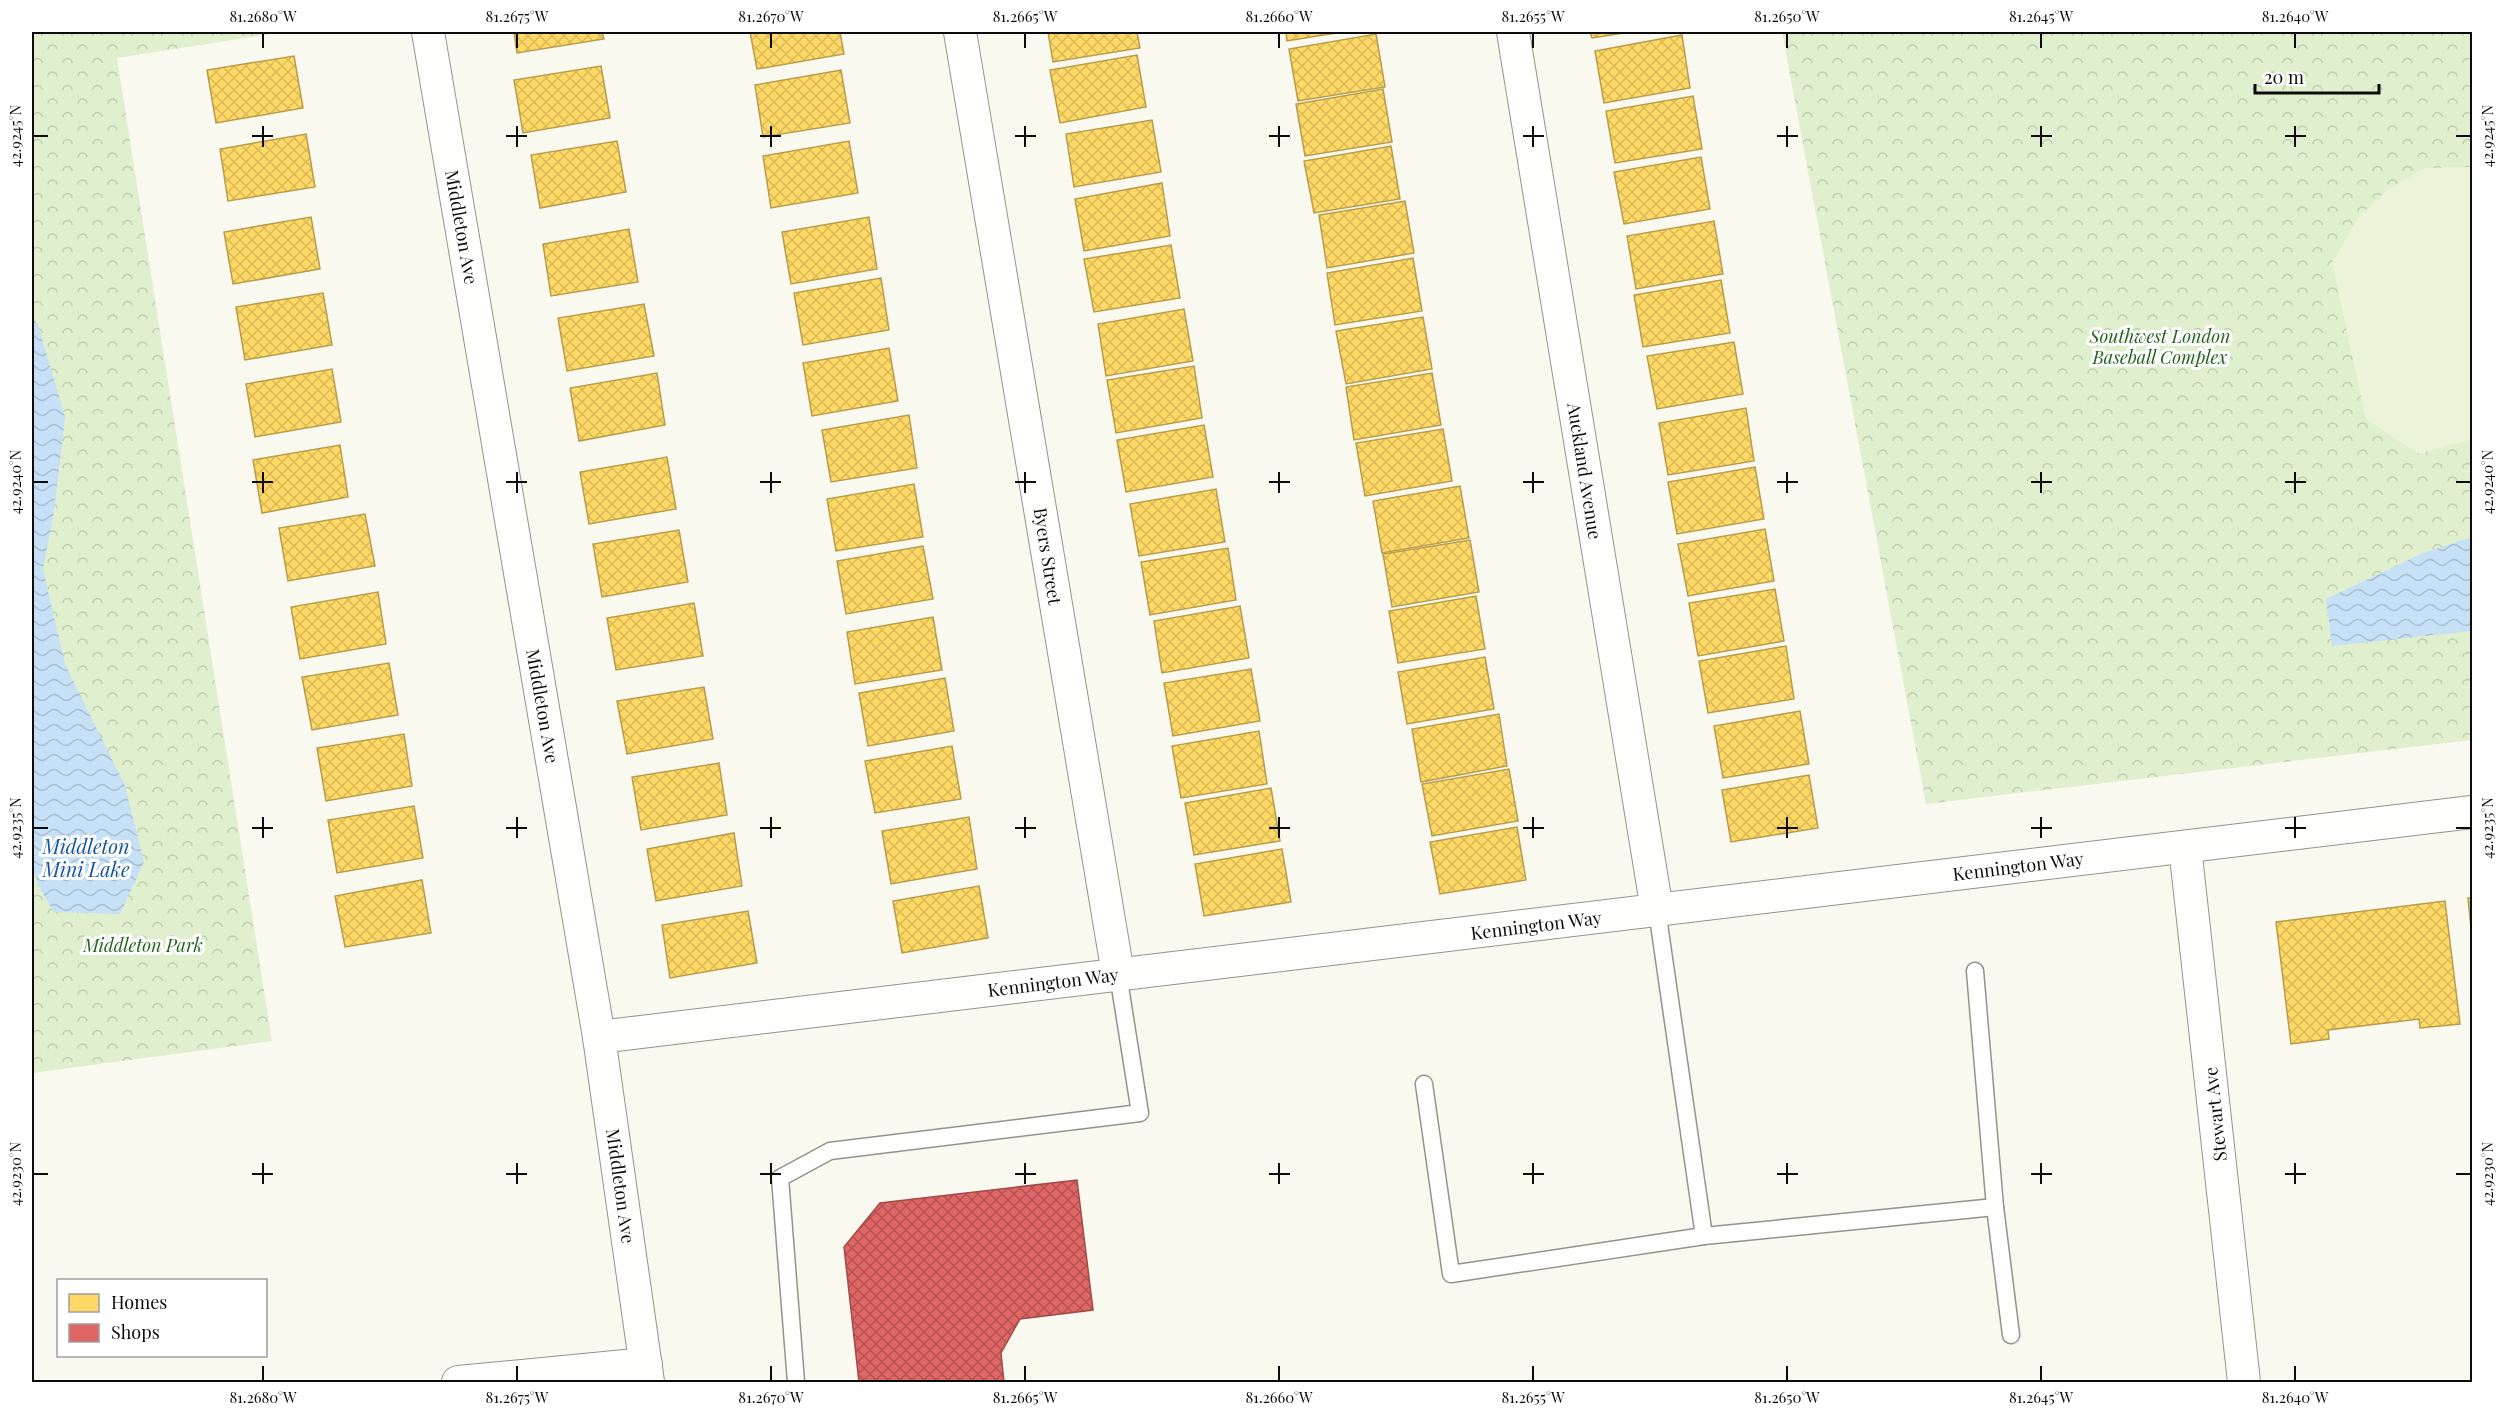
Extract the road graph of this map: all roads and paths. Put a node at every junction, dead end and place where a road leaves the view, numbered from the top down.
1 (428, 32) edge
2 (960, 32) edge
3 (1513, 32) edge
4 (2472, 812) edge
5 (2185, 846) junction
6 (1657, 910) junction
7 (1975, 971) dead end
8 (1118, 974) junction
9 (599, 1037) junction
10 (1424, 1084) dead end
11 (1995, 1208) junction
12 (1704, 1236) junction
13 (2011, 1335) dead end
14 (647, 1373) edge
15 (516, 1380) edge
16 (458, 1383) edge
17 (796, 1383) edge
18 (2244, 1383) edge

1 - 9 street, Middleton Ave
2 - 8 street, Byers Street
3 - 6 street, Auckland Avenue
4 - 5 street, Kennington Way
5 - 6 street, Kennington Way
5 - 18 street, Stewart Ave
6 - 8 street, Kennington Way
6 - 12 lane
7 - 11 lane
8 - 9 street, Kennington Way
8 - 17 lane
9 - 14 street, Middleton Ave
10 - 12 lane
11 - 12 lane
11 - 13 lane
14 - 15 street
15 - 16 street

